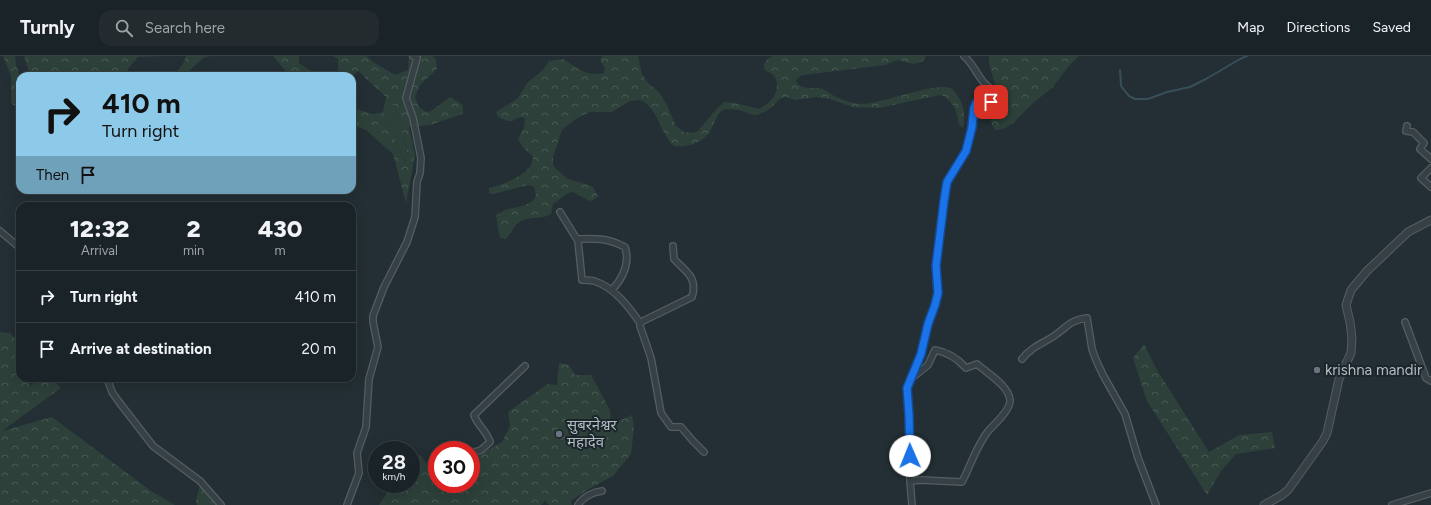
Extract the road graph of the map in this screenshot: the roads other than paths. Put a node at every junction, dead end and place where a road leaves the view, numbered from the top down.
1 (413, 56) edge
2 (964, 56) edge
3 (1407, 126) dead end
4 (1431, 159) edge
5 (1431, 168) edge
6 (1431, 187) edge
7 (560, 212) dead end
8 (1431, 220) edge
9 (0, 231) edge
10 (577, 239) junction
11 (16, 245) edge
12 (673, 246) dead end
13 (612, 290) junction
14 (1405, 322) dead end
15 (640, 323) junction
16 (1022, 359) dead end
17 (526, 366) dead end
18 (909, 381) junction
19 (1431, 381) edge
20 (108, 382) edge
21 (480, 450) edge
22 (704, 452) dead end
23 (910, 482) junction
24 (602, 491) dead end
25 (1431, 493) edge
26 (221, 505) edge
27 (347, 505) edge
28 (578, 505) edge
29 (912, 505) edge
30 (1156, 505) edge
31 (1264, 505) edge
32 (1392, 505) edge

1 - 27 street
2 - 18 street
3 - 4 street
5 - 6 street
7 - 10 street
8 - 31 street
9 - 11 street
10 - 13 street
10 - 13 street
12 - 15 street
13 - 15 street
14 - 19 street
15 - 22 street
16 - 30 street
17 - 21 street
18 - 23 street
18 - 23 street
20 - 26 street
23 - 29 street
24 - 28 street
25 - 32 street

